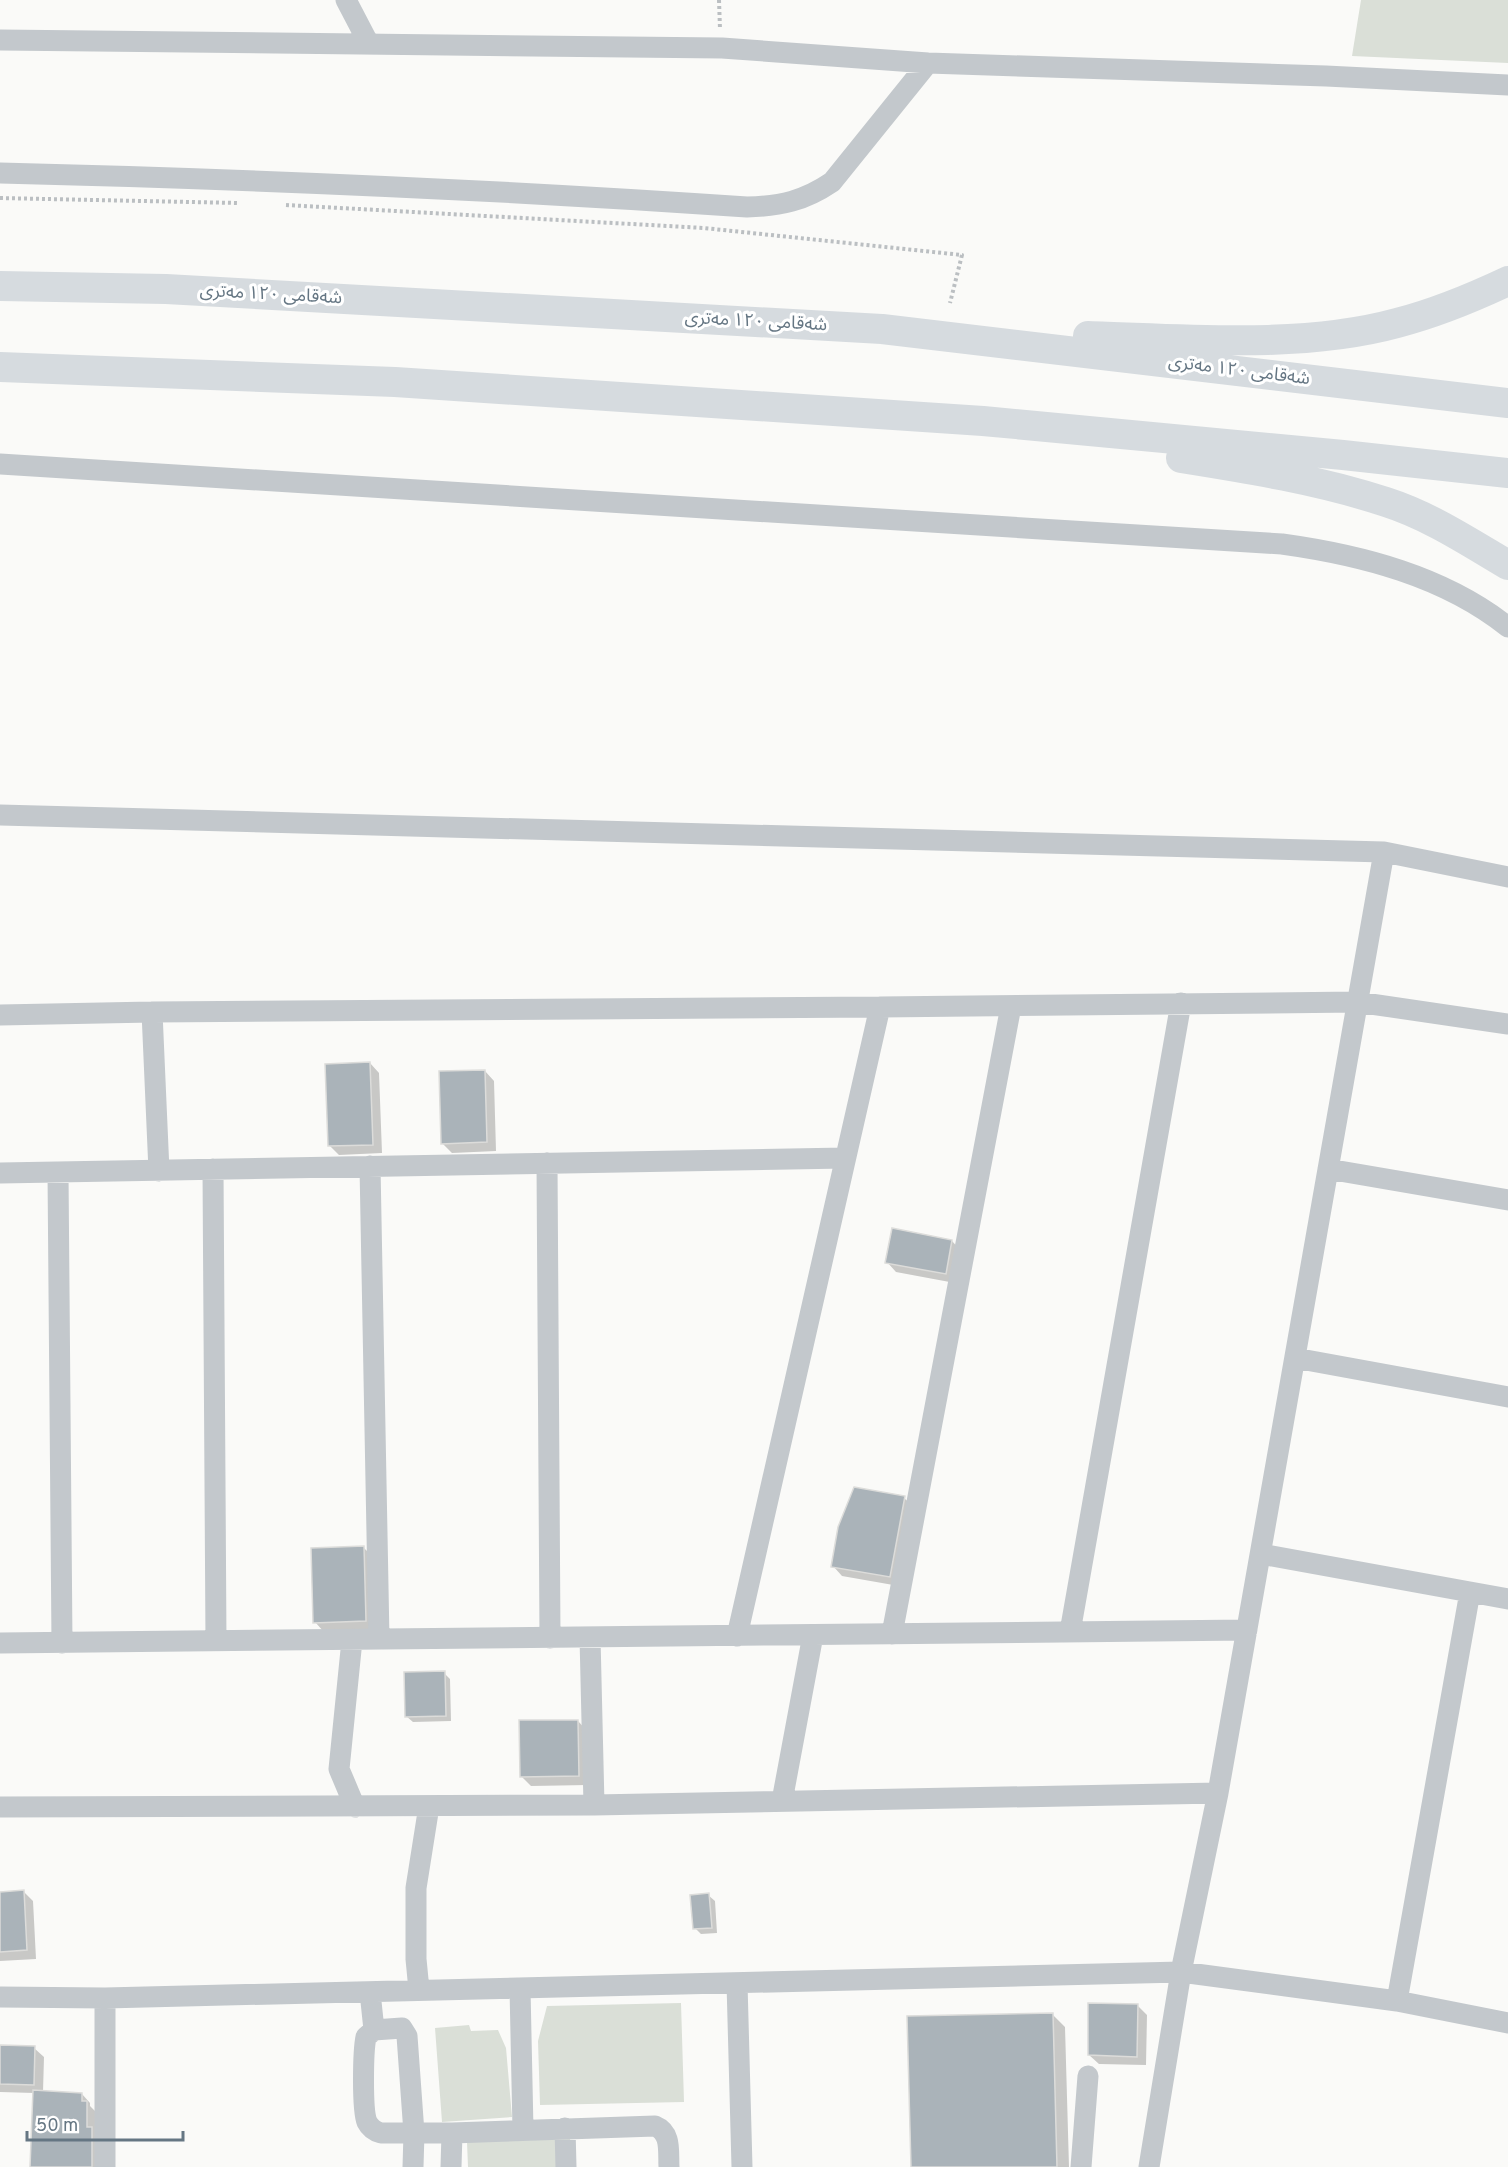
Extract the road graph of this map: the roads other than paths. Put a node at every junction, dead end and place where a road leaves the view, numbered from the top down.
1 (346, 0) edge
2 (0, 40) edge
3 (369, 44) junction
4 (928, 63) junction
5 (1508, 84) edge
6 (0, 173) edge
7 (1508, 281) edge
8 (0, 286) edge
9 (882, 329) junction
10 (0, 367) edge
11 (1508, 403) edge
12 (983, 421) junction
13 (0, 464) edge
14 (1508, 473) edge
15 (1508, 565) edge
16 (1508, 627) edge
17 (0, 815) edge
18 (1384, 852) junction
19 (1508, 877) edge
20 (1357, 1002) junction
21 (1181, 1003) junction
22 (1011, 1006) junction
23 (880, 1007) junction
24 (152, 1012) junction
25 (0, 1016) edge
26 (1508, 1024) edge
27 (845, 1158) junction
28 (547, 1163) junction
29 (370, 1166) junction
30 (1328, 1169) junction
31 (213, 1170) junction
32 (159, 1171) junction
33 (58, 1172) junction
34 (0, 1173) edge
35 (1508, 1200) edge
36 (1295, 1358) junction
37 (1508, 1397) edge
38 (1260, 1554) junction
39 (1470, 1592) junction
40 (1508, 1599) edge
41 (1247, 1630) junction
42 (1070, 1632) junction
43 (892, 1634) junction
44 (813, 1635) junction
45 (736, 1636) junction
46 (590, 1637) junction
47 (550, 1638) junction
48 (352, 1640) junction
49 (379, 1640) junction
50 (216, 1641) junction
51 (0, 1643) edge
52 (62, 1643) junction
53 (1218, 1794) junction
54 (782, 1801) junction
55 (594, 1805) junction
56 (429, 1806) junction
57 (0, 1807) edge
58 (356, 1807) junction
59 (1180, 1972) junction
60 (737, 1983) junction
61 (520, 1988) junction
62 (419, 1990) junction
63 (370, 1992) junction
64 (0, 1997) edge
65 (105, 1998) junction
66 (1397, 2001) junction
67 (1508, 2023) edge
68 (374, 2030) junction
69 (1088, 2076) dead end
70 (565, 2128) junction
71 (523, 2130) junction
72 (414, 2133) junction
73 (452, 2133) junction
74 (105, 2167) edge
75 (413, 2167) edge
76 (452, 2167) edge
77 (566, 2167) edge
78 (669, 2167) edge
79 (742, 2167) edge
80 (1082, 2167) edge
81 (1149, 2167) edge

1 - 3 street
2 - 3 street
3 - 4 street
4 - 5 street
4 - 6 street
7 - 9 highway
8 - 9 highway, شەقامی ١٢٠ مەتری
9 - 11 highway, شەقامی ١٢٠ مەتری
10 - 12 highway
12 - 14 highway
12 - 15 highway
13 - 16 street
17 - 18 street
18 - 19 street
18 - 20 street
20 - 21 street
20 - 26 street
20 - 30 street
21 - 22 street
21 - 42 street
22 - 23 street
22 - 43 street
23 - 24 street
23 - 27 street
24 - 25 street
24 - 32 street
27 - 28 street
27 - 45 street
28 - 29 street
28 - 47 street
29 - 31 street
29 - 49 street
30 - 35 street
30 - 36 street
31 - 32 street
31 - 50 street
32 - 33 street
33 - 34 street
33 - 52 street
36 - 37 street
36 - 38 street
38 - 39 street
38 - 41 street
39 - 40 street
39 - 66 street
41 - 42 street
41 - 53 street
42 - 43 street
43 - 44 street
44 - 45 street
44 - 54 street
45 - 46 street
46 - 47 street
46 - 55 street
47 - 49 street
48 - 49 street
48 - 50 street
48 - 58 street
50 - 52 street
51 - 52 street
53 - 54 street
53 - 59 street
54 - 55 street
55 - 56 street
56 - 58 street
56 - 62 street
57 - 58 street
59 - 60 street
59 - 66 street
59 - 81 street
60 - 61 street
60 - 79 street
61 - 62 street
61 - 71 street
62 - 63 street
63 - 65 street
63 - 68 street
64 - 65 street
65 - 74 street
66 - 67 street
68 - 72 street
68 - 72 street
69 - 80 street
70 - 71 street
70 - 77 street
70 - 78 street
71 - 73 street
72 - 73 street
72 - 75 street
73 - 76 street

